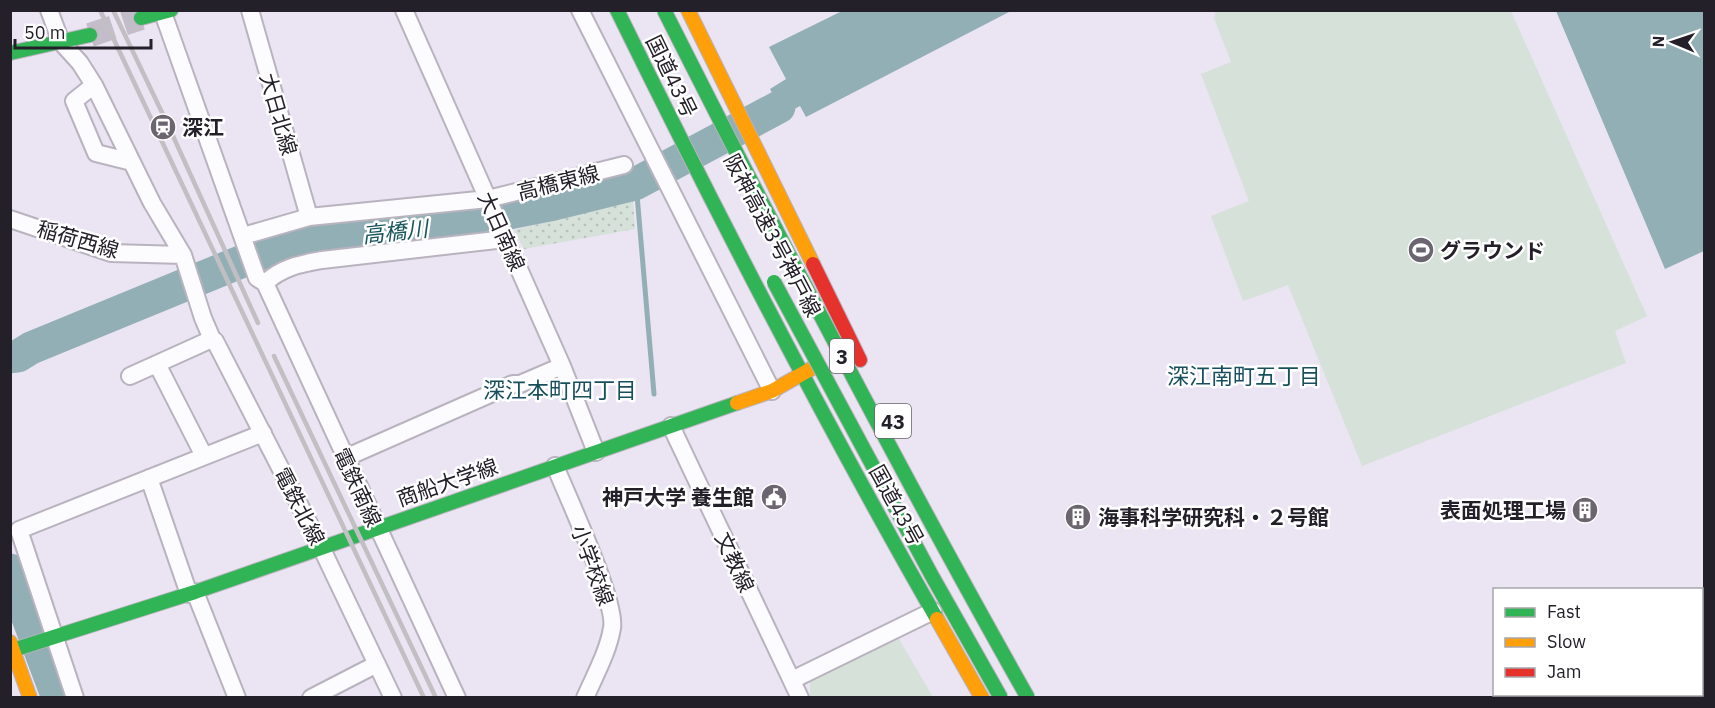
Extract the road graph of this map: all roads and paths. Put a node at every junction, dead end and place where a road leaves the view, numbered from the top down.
1 (49, 10) edge
2 (250, 10) edge
3 (404, 10) edge
4 (580, 10) edge
5 (617, 10) edge
6 (664, 10) edge
7 (688, 10) edge
8 (167, 12) edge
9 (143, 15) tunnel mouth
10 (90, 35) tunnel mouth
11 (61, 42) junction
12 (10, 53) edge
13 (94, 85) junction
14 (681, 139) junction
15 (650, 151) junction
16 (132, 162) junction
17 (624, 165) dead end
18 (489, 201) junction
19 (309, 217) junction
20 (10, 219) edge
21 (504, 237) junction
22 (244, 240) junction
23 (183, 255) junction
24 (768, 272) dead end
25 (261, 281) junction
26 (212, 339) junction
27 (854, 349) junction
28 (157, 364) junction
29 (562, 366) junction
30 (864, 368) dead end
31 (802, 373) junction
32 (130, 376) dead end
33 (772, 391) junction
34 (671, 426) junction
35 (263, 433) junction
36 (596, 452) junction
37 (204, 456) junction
38 (345, 458) junction
39 (555, 466) junction
40 (149, 478) junction
41 (378, 528) junction
42 (321, 547) junction
43 (968, 561) dead end
44 (192, 593) junction
45 (933, 611) junction
46 (50, 637) junction
47 (14, 648) edge
48 (377, 664) junction
49 (792, 680) junction
50 (30, 698) edge
51 (75, 698) edge
52 (237, 698) edge
53 (310, 698) edge
54 (393, 698) edge
55 (457, 698) edge
56 (585, 698) edge
57 (800, 698) edge
58 (982, 698) edge
59 (1001, 698) edge
60 (1028, 698) edge
61 (1039, 698) edge

1 - 11 street
2 - 19 street, 大日北線
3 - 18 street, 大日南線
4 - 15 street
5 - 14 main road, 国道43号
6 - 60 main road, 阪神高速3号神戸線 / 3, bridge
7 - 27 main road, 国道43号
8 - 9 main road
8 - 22 street
10 - 11 main road
11 - 12 main road
11 - 13 street
13 - 16 street
13 - 16 street
14 - 15 street
14 - 31 main road, 国道43号
15 - 33 street
16 - 23 street
17 - 18 street, 高橋東線
18 - 19 street, 高橋東線
18 - 21 street, 大日南線
19 - 22 street, 高橋東線
20 - 23 street, 稲荷西線
21 - 25 street
21 - 29 street, 大日南線
22 - 25 street, 電鉄南線
23 - 26 street, 電鉄北線
24 - 59 main road, 阪神高速3号神戸線 / 3, bridge
25 - 38 street, 電鉄南線
26 - 28 street
26 - 35 street, 電鉄北線
27 - 30 main road, 国道43号
27 - 31 main road, 商船大学線
28 - 32 street
28 - 37 street
29 - 36 street, 大日南線
29 - 38 street
31 - 33 main road, 商船大学線
31 - 45 main road, 国道43号
33 - 34 main road, 商船大学線
34 - 36 main road, 商船大学線
34 - 49 street, 文教線
35 - 37 street
35 - 42 street, 電鉄北線
36 - 39 main road, 商船大学線
37 - 40 street
38 - 41 street, 電鉄南線
39 - 41 main road, 商船大学線
39 - 56 street, 小学校線
40 - 44 street
40 - 46 street
41 - 42 main road, 商船大学線
41 - 55 street, 電鉄南線
42 - 44 main road, 商船大学線
42 - 48 street, 電鉄北線
43 - 61 main road
44 - 46 main road, 商船大学線
44 - 52 street
45 - 49 street
45 - 58 main road, 国道43号
46 - 47 main road, 商船大学線
46 - 51 street
47 - 50 main road
48 - 53 street
48 - 54 street, 電鉄北線
49 - 57 street, 文教線

